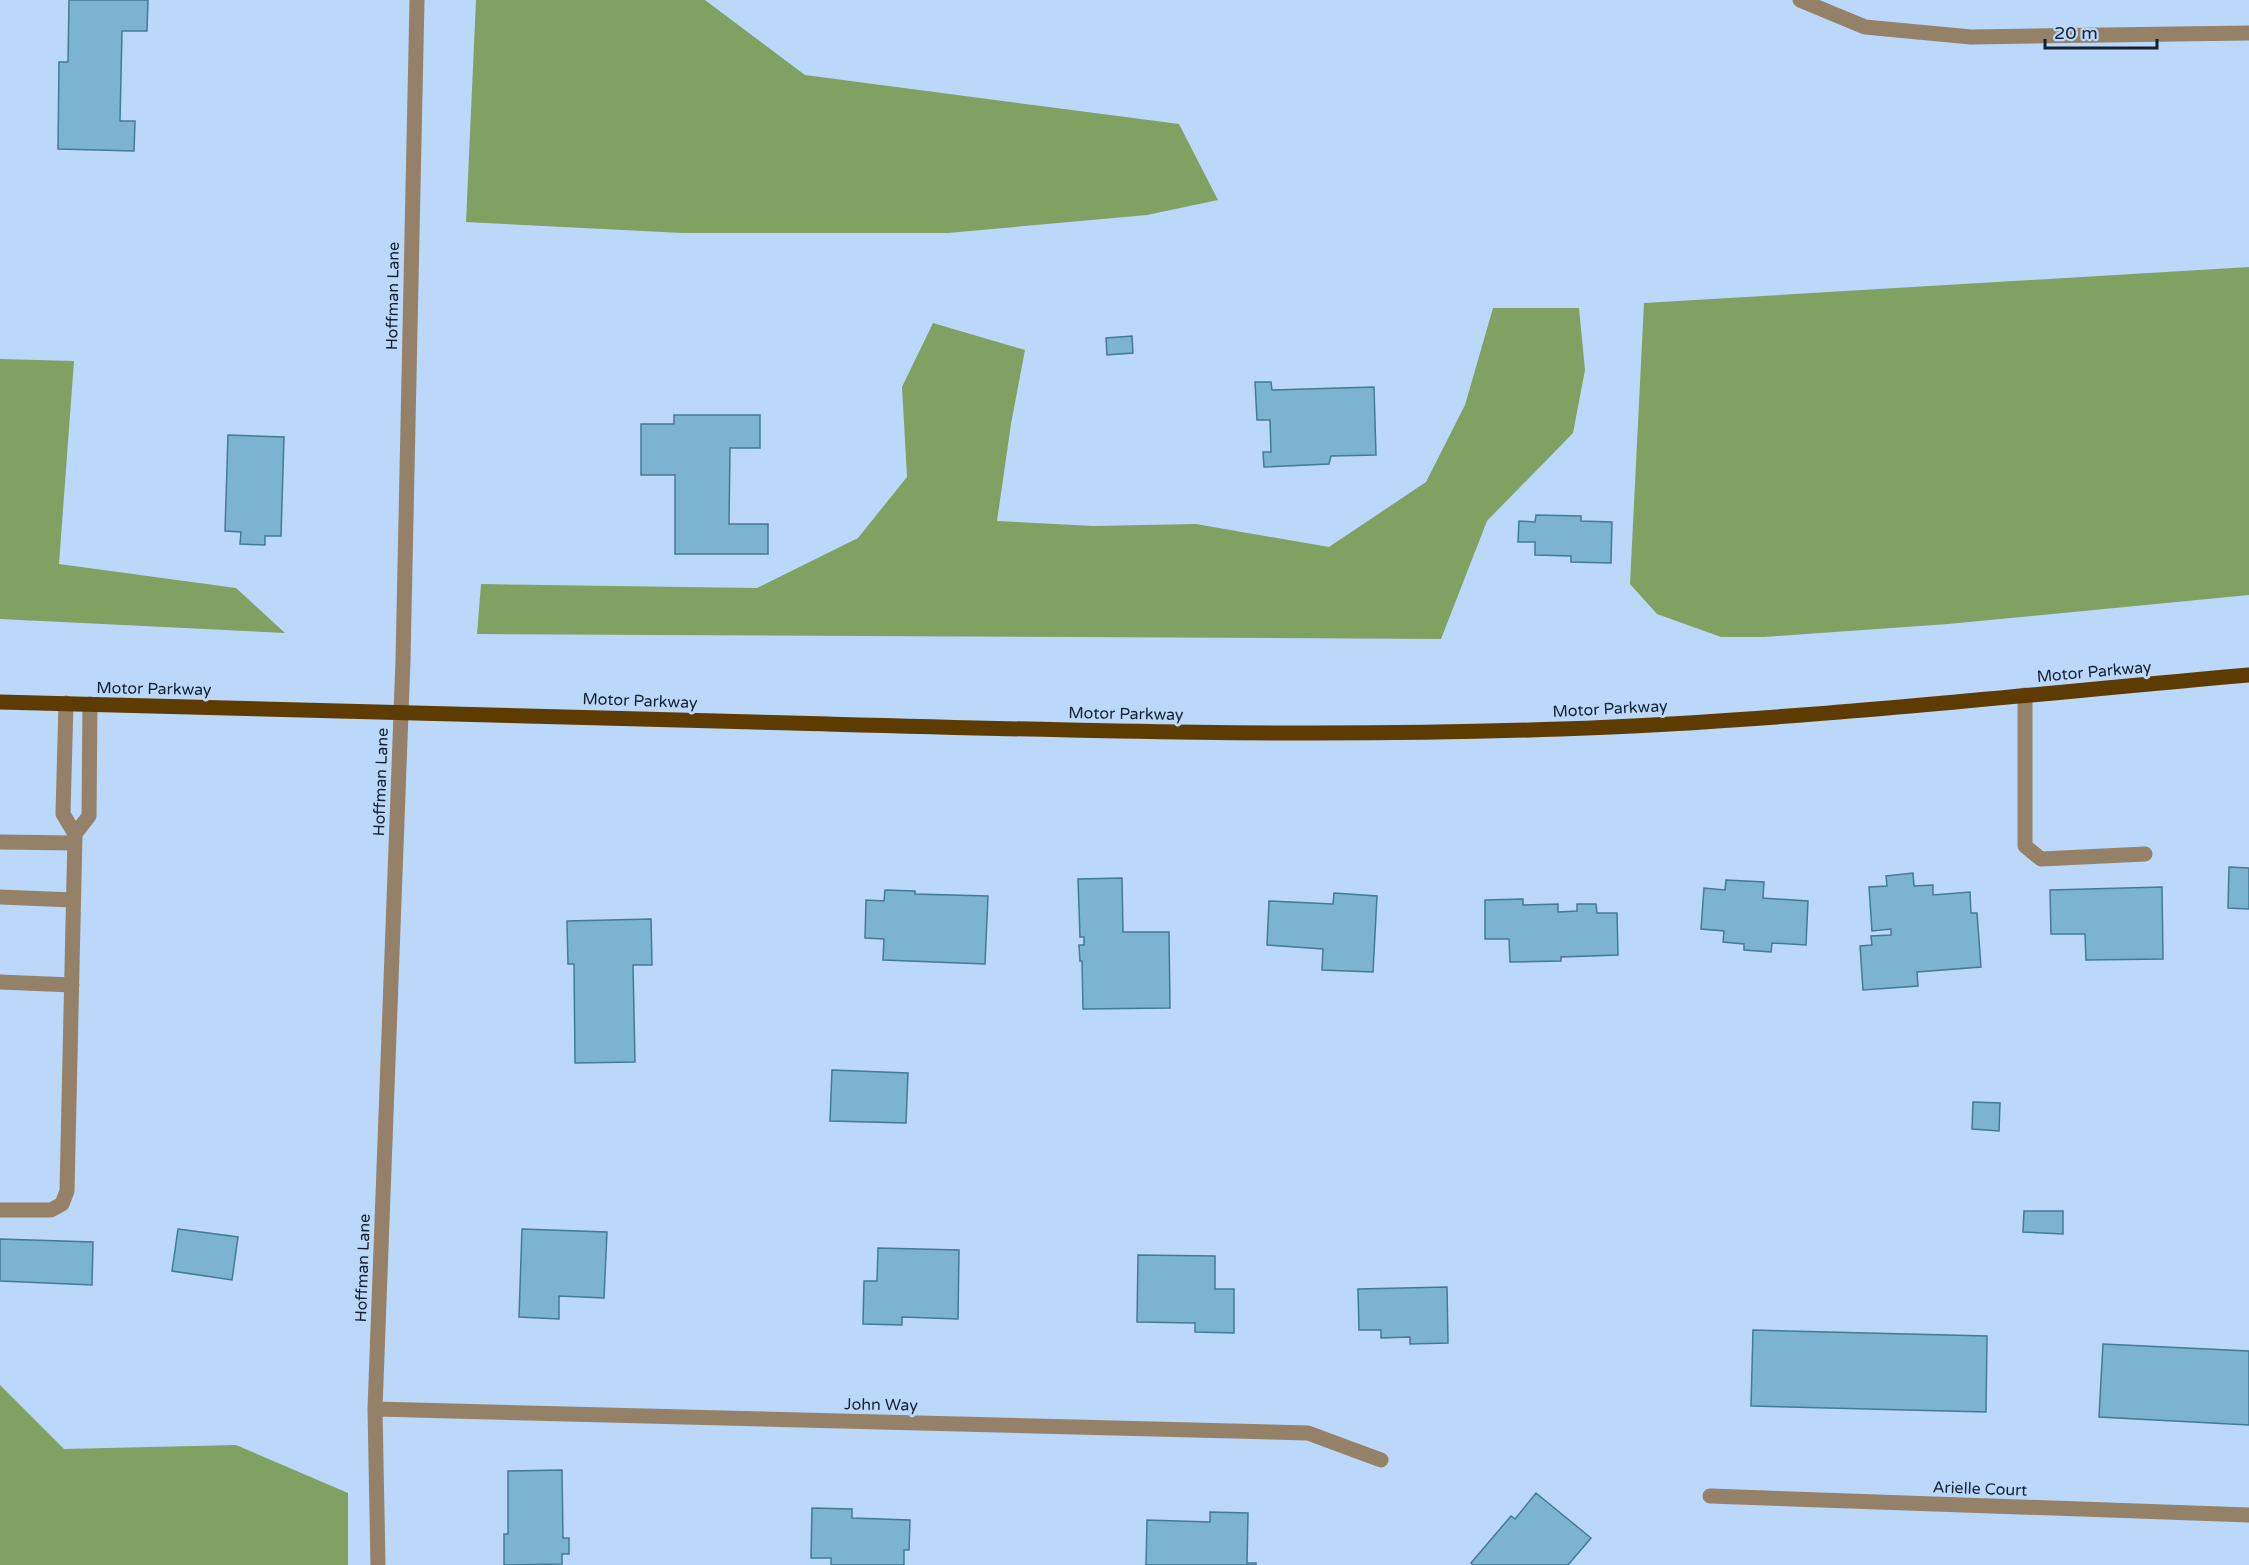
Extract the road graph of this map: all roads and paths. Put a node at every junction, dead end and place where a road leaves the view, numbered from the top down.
1 (417, 0) edge
2 (1800, 0) edge
3 (2249, 33) edge
4 (2249, 675) edge
5 (2025, 695) junction
6 (0, 702) edge
7 (66, 703) junction
8 (90, 704) junction
9 (400, 711) junction
10 (75, 838) junction
11 (0, 842) edge
12 (2145, 854) dead end
13 (0, 897) edge
14 (73, 900) junction
15 (0, 982) edge
16 (72, 985) junction
17 (0, 1210) edge
18 (375, 1409) junction
19 (1381, 1460) dead end
20 (1710, 1496) dead end
21 (2249, 1515) edge
22 (378, 1565) edge

1 - 9 street, Hoffman Lane
2 - 3 street
4 - 5 main road, Motor Parkway
5 - 9 main road, Motor Parkway
5 - 12 street
6 - 7 main road, Motor Parkway
7 - 8 main road, Motor Parkway
7 - 10 street
8 - 9 main road, Motor Parkway
8 - 10 street
9 - 18 street, Hoffman Lane
10 - 11 street
10 - 14 street
13 - 14 street
14 - 16 street
15 - 16 street
16 - 17 street
18 - 19 street, John Way
18 - 22 street, Hoffman Lane
20 - 21 street, Arielle Court

